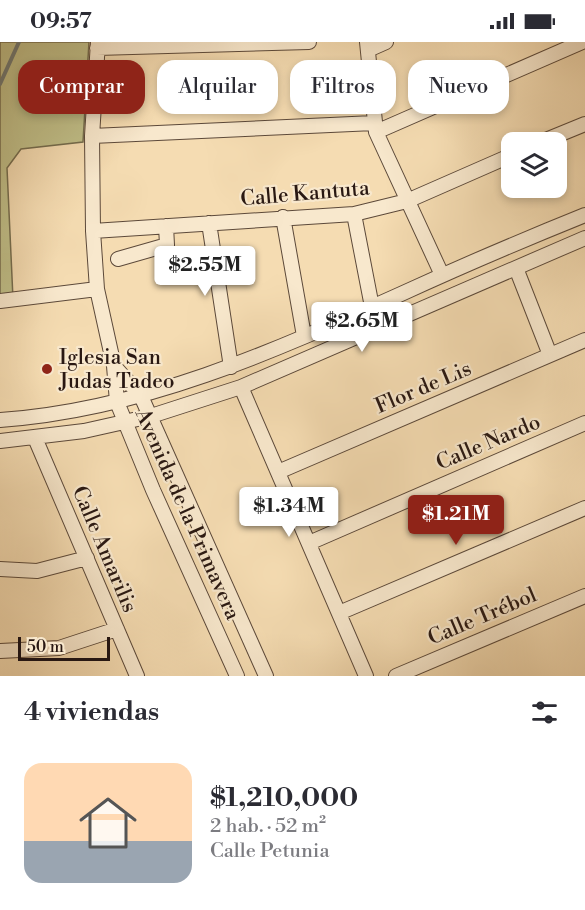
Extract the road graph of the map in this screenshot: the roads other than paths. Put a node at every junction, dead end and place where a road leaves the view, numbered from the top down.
1 (309, 42) edge
2 (386, 42) edge
3 (582, 42) edge
4 (97, 45) edge
5 (367, 46) edge
6 (585, 124) edge
7 (375, 128) junction
8 (565, 132) edge
9 (92, 136) junction
10 (501, 160) edge
11 (407, 201) junction
12 (354, 214) junction
13 (585, 215) edge
14 (282, 217) junction
15 (210, 223) junction
16 (166, 226) junction
17 (93, 231) junction
18 (585, 238) edge
19 (118, 259) dead end
20 (516, 268) junction
21 (442, 275) junction
22 (98, 289) junction
23 (0, 301) edge
24 (372, 307) junction
25 (304, 336) junction
26 (585, 340) edge
27 (550, 355) junction
28 (114, 366) junction
29 (231, 367) junction
30 (241, 387) junction
31 (141, 396) junction
32 (117, 402) junction
33 (151, 416) junction
34 (0, 420) edge
35 (123, 422) junction
36 (585, 423) edge
37 (35, 438) junction
38 (0, 441) edge
39 (278, 472) junction
40 (585, 508) edge
41 (309, 543) junction
42 (87, 558) junction
43 (0, 569) edge
44 (585, 596) edge
45 (339, 613) junction
46 (117, 629) junction
47 (0, 651) edge
48 (137, 676) edge
49 (237, 676) edge
50 (266, 676) edge
51 (366, 676) edge
52 (396, 676) edge

1 - 4 street
2 - 5 street
3 - 7 street
4 - 9 street, Avenida de la Primavera
5 - 7 street
6 - 8 street
7 - 9 street
7 - 11 street
9 - 17 street, Avenida de la Primavera
10 - 11 street, Calle Kantuta
11 - 12 street, Calle Kantuta
11 - 21 street
12 - 14 street, Calle Kantuta
12 - 24 street
13 - 21 street
14 - 15 street, Calle Kantuta
14 - 25 street
15 - 16 street, Calle Kantuta
15 - 29 street
16 - 17 street, Calle Kantuta
16 - 19 street
17 - 22 street, Avenida de la Primavera
18 - 20 street
20 - 27 street
20 - 30 street
21 - 24 street
22 - 23 street
22 - 28 street, Avenida de la Primavera
24 - 25 street
25 - 29 street
26 - 27 street, Flor de Lis
27 - 39 street, Flor de Lis
28 - 31 street, Avenida de la Primavera
28 - 32 street, Avenida de la Primavera
29 - 31 street
30 - 33 street
30 - 39 street
31 - 32 street
31 - 33 street, Avenida de la Primavera
32 - 34 street
32 - 35 street, Avenida de la Primavera
33 - 35 street
33 - 50 street, Avenida de la Primavera
35 - 37 street
35 - 49 street, Avenida de la Primavera
36 - 41 street, Calle Nardo
37 - 38 street
37 - 42 street, Calle Amarilis
39 - 41 street
40 - 45 street
41 - 45 street
42 - 43 street
42 - 46 street, Calle Amarilis
44 - 52 street, Calle Trébol
45 - 51 street
46 - 47 street
46 - 48 street, Calle Amarilis

